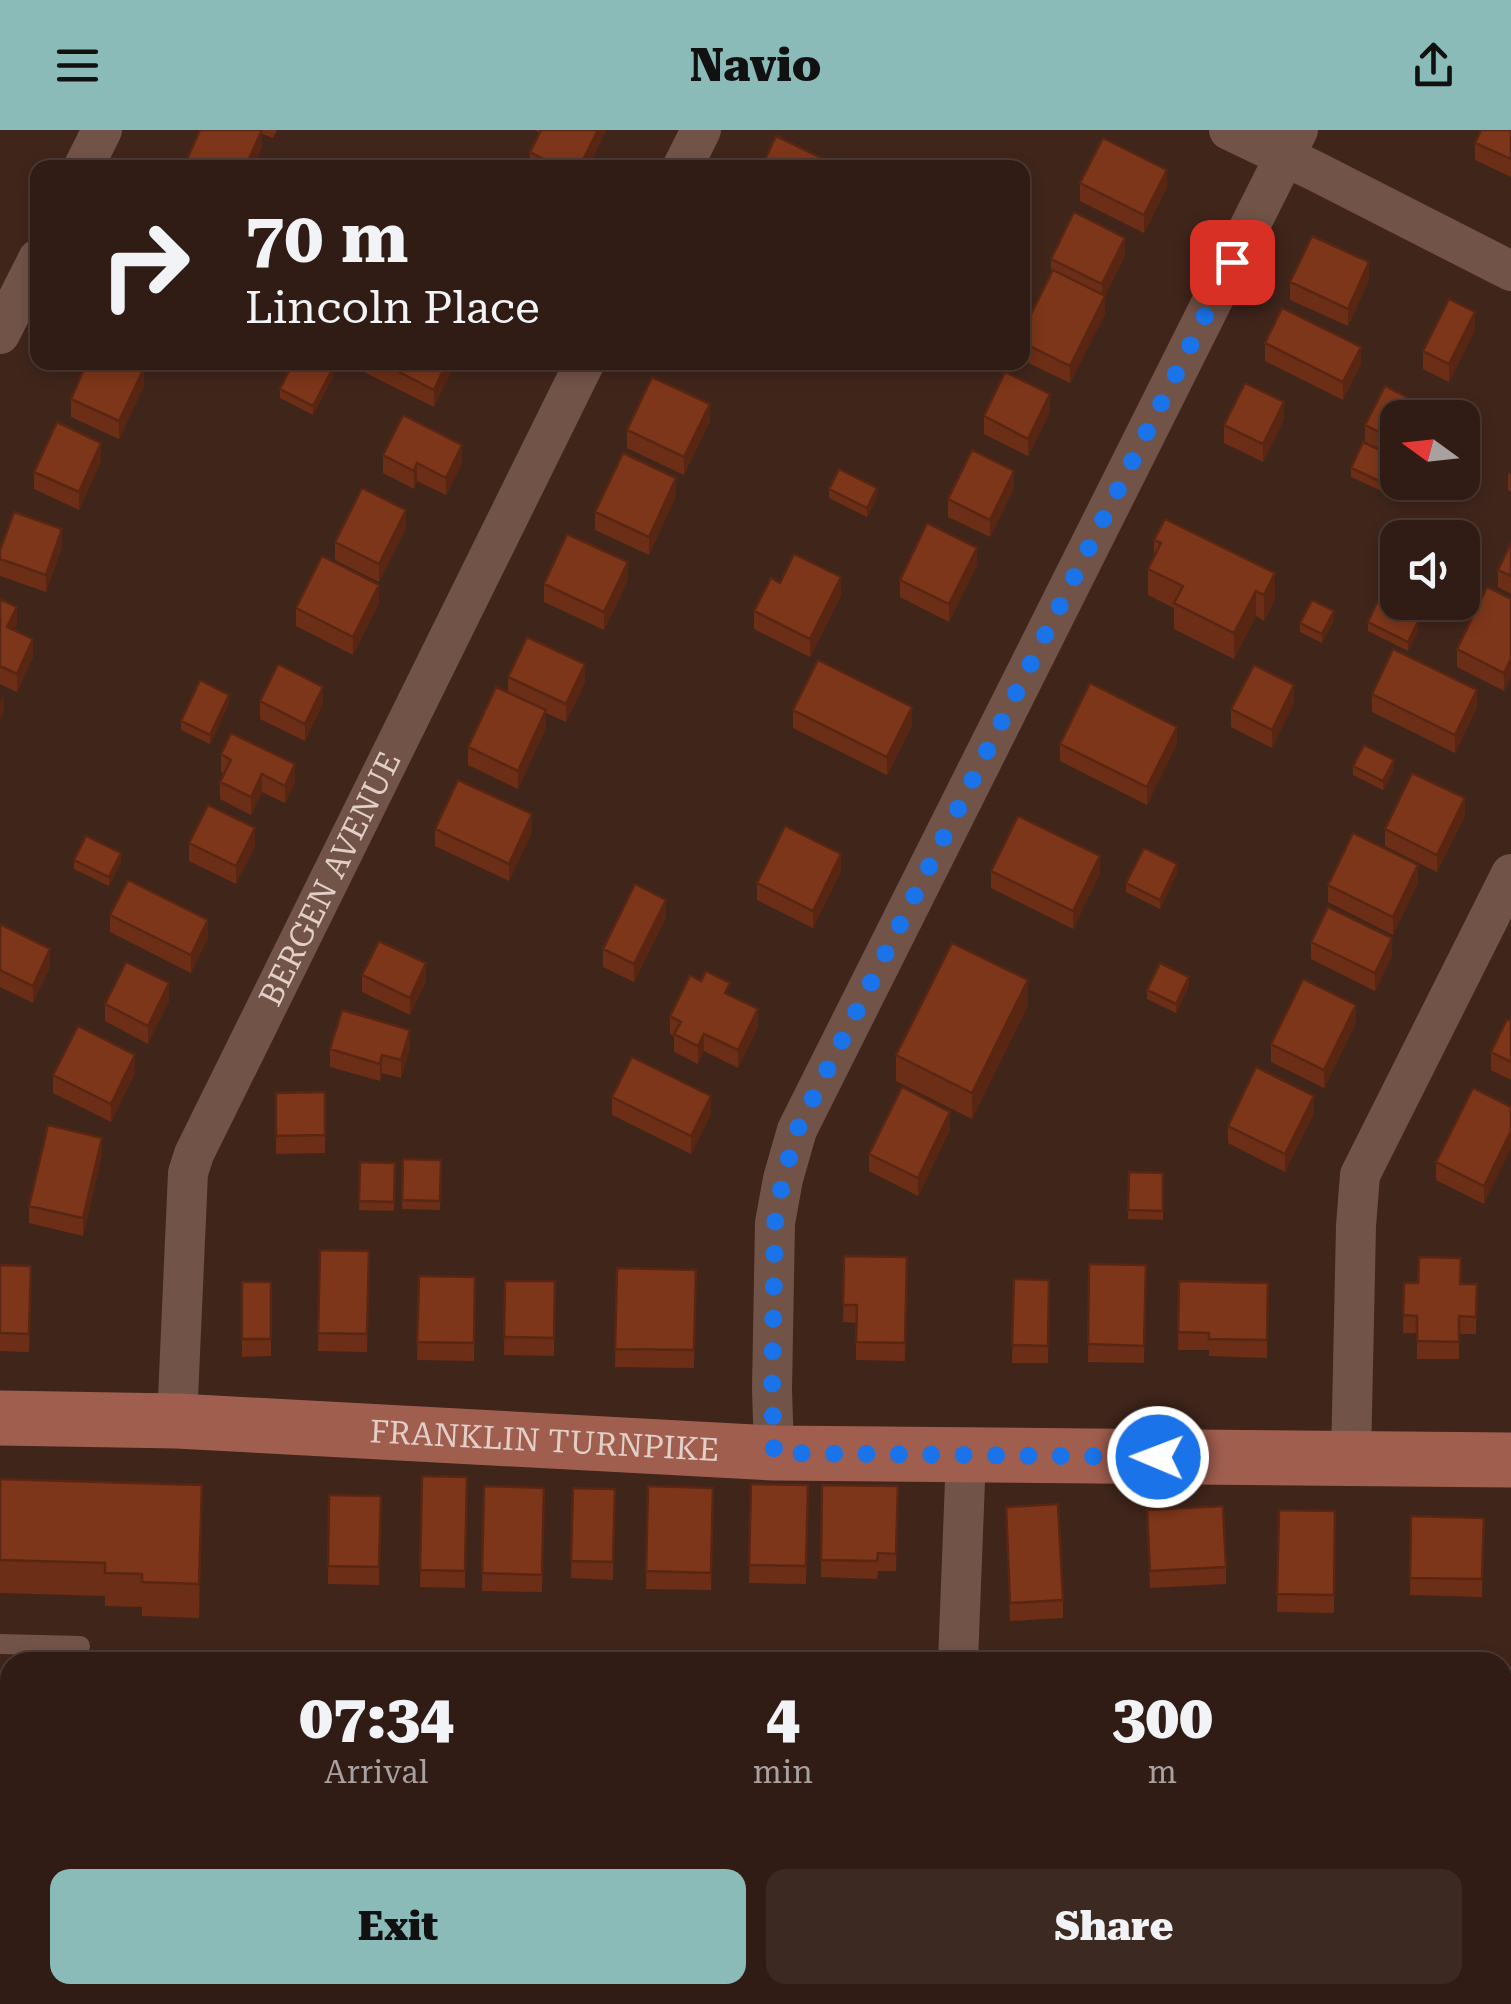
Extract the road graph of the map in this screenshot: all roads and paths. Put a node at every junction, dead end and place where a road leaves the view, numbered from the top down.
1 (102, 130) edge
2 (701, 130) edge
3 (1229, 130) edge
4 (1291, 144) edge
5 (87, 160) edge
6 (686, 160) edge
7 (1511, 272) edge
8 (30, 275) edge
9 (0, 334) edge
10 (581, 370) edge
11 (1511, 874) edge
12 (0, 1418) edge
13 (177, 1421) junction
14 (774, 1453) junction
15 (966, 1455) junction
16 (1351, 1459) junction
17 (1511, 1460) edge
18 (0, 1644) edge
19 (80, 1646) dead end
20 (958, 1652) edge

1 - 5 street
2 - 6 street
3 - 4 street
4 - 7 street
4 - 14 street
8 - 9 street
10 - 13 street, BERGEN AVENUE
11 - 16 street
12 - 13 main road, FRANKLIN TURNPIKE
13 - 14 main road, FRANKLIN TURNPIKE
14 - 15 main road, FRANKLIN TURNPIKE
15 - 16 main road, FRANKLIN TURNPIKE
15 - 20 street
16 - 17 main road, FRANKLIN TURNPIKE
18 - 19 lane

